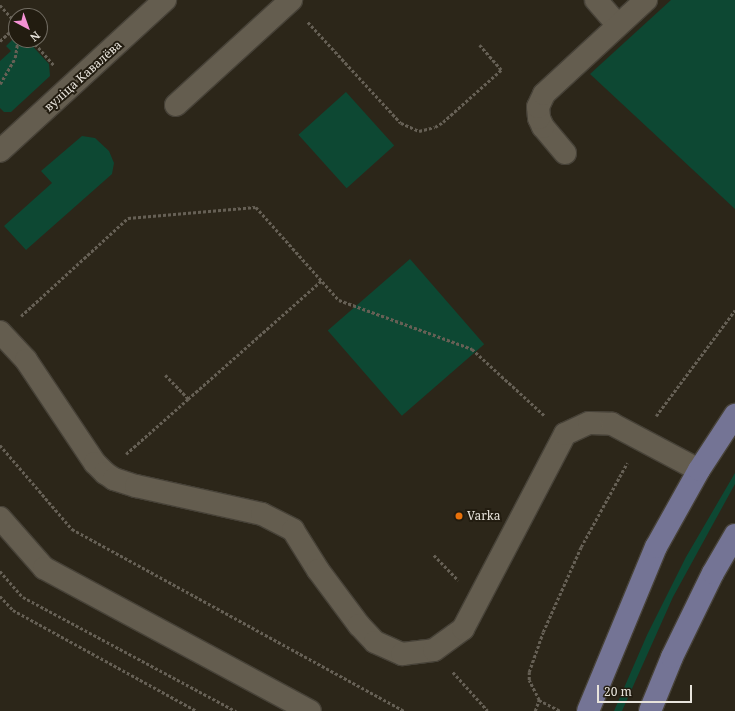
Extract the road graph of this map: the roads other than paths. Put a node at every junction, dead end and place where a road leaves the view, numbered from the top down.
1 (165, 0) edge
2 (291, 0) edge
3 (596, 0) edge
4 (646, 0) edge
5 (618, 24) junction
6 (176, 105) dead end
7 (0, 151) edge
8 (566, 153) dead end
9 (1, 333) edge
10 (735, 415) edge
11 (699, 470) junction
12 (0, 518) edge
13 (735, 535) edge
14 (310, 711) edge
15 (588, 711) edge
16 (650, 711) edge

1 - 7 street, вуліца Кавалёва
2 - 6 street
3 - 5 street
4 - 5 street
5 - 8 street
9 - 11 street
10 - 11 main road
11 - 15 main road
12 - 14 street
13 - 16 main road

